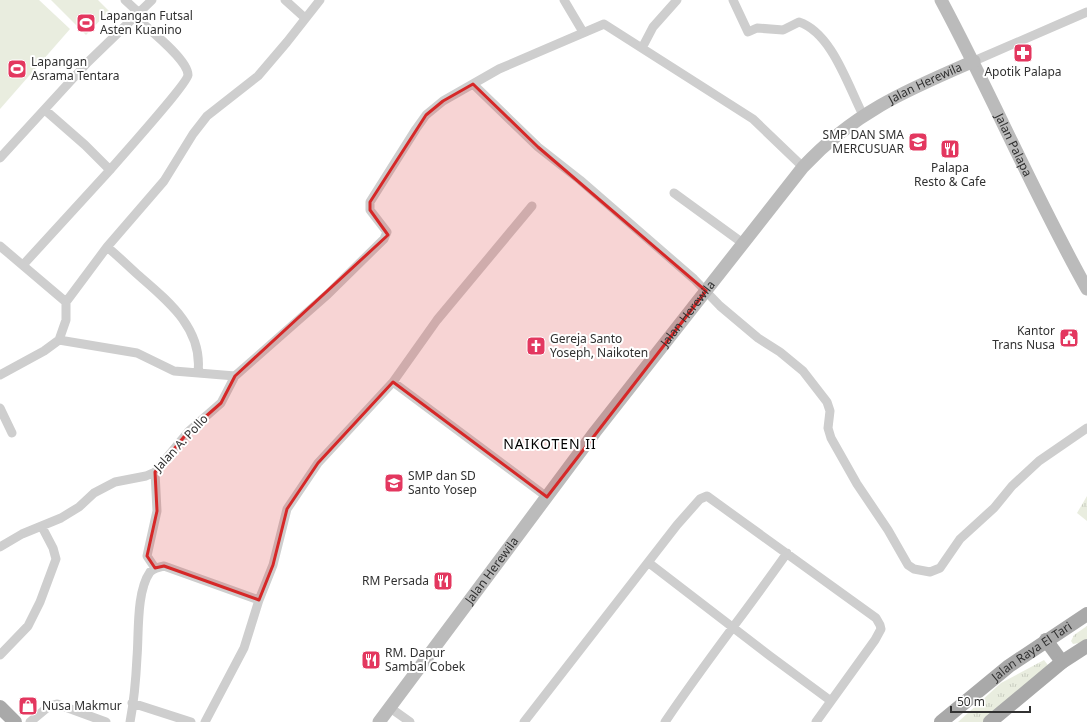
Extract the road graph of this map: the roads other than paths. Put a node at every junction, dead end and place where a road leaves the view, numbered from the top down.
1 (125, 0) edge
2 (152, 0) edge
3 (285, 0) edge
4 (320, 0) edge
5 (564, 0) edge
6 (677, 0) edge
7 (734, 0) edge
8 (941, 0) edge
9 (1087, 12) edge
10 (136, 14) junction
11 (305, 18) junction
12 (583, 32) junction
13 (642, 48) junction
14 (974, 61) junction
15 (473, 84) junction
16 (45, 110) junction
17 (860, 117) junction
18 (0, 158) edge
19 (803, 167) junction
20 (110, 170) junction
21 (674, 193) dead end
22 (532, 206) dead end
23 (744, 244) junction
24 (0, 246) edge
25 (107, 247) junction
26 (23, 265) junction
27 (1087, 289) edge
28 (706, 291) junction
29 (66, 302) junction
30 (59, 340) junction
31 (198, 372) junction
32 (0, 375) edge
33 (235, 376) junction
34 (393, 382) junction
35 (0, 408) edge
36 (1087, 428) edge
37 (12, 433) dead end
38 (155, 472) junction
39 (546, 497) junction
40 (42, 527) junction
41 (0, 547) edge
42 (788, 553) junction
43 (649, 562) junction
44 (155, 568) junction
45 (259, 600) junction
46 (1087, 614) edge
47 (733, 627) junction
48 (1046, 640) junction
49 (1087, 646) edge
50 (0, 655) edge
51 (1062, 662) junction
52 (831, 701) junction
53 (132, 703) junction
54 (0, 707) edge
55 (389, 708) junction
56 (15, 722) edge
57 (30, 722) edge
58 (106, 722) edge
59 (130, 722) edge
60 (192, 722) edge
61 (205, 722) edge
62 (379, 722) edge
63 (410, 722) edge
64 (524, 722) edge
65 (665, 722) edge
66 (816, 722) edge
67 (941, 722) edge
68 (990, 722) edge

1 - 10 street
2 - 10 street
3 - 11 street
4 - 11 street
5 - 12 street
6 - 13 street
7 - 17 street
8 - 14 main road, Jalan Palapa
9 - 14 street, Jalan Herewila
10 - 16 street
10 - 20 street
11 - 25 street
12 - 13 street
12 - 15 street
13 - 19 street
14 - 17 main road, Jalan Herewila
14 - 27 main road, Jalan Palapa
15 - 28 street
15 - 33 street, Jalan A. Pollo
16 - 18 street
16 - 20 street
17 - 19 main road, Jalan Herewila
19 - 23 main road, Jalan Herewila
20 - 26 street
21 - 23 street
22 - 34 street
23 - 28 main road, Jalan Herewila
24 - 26 street
25 - 29 street
25 - 31 street
26 - 29 street
28 - 36 street
28 - 39 main road, Jalan Herewila
29 - 30 street
30 - 31 street
30 - 32 street
31 - 33 street
33 - 38 street, Jalan A. Pollo
34 - 39 street
34 - 45 street
35 - 37 street
38 - 40 street, Jalan A. Pollo
38 - 44 street
39 - 55 main road, Jalan Herewila
40 - 41 street, Jalan A. Pollo
40 - 50 street
42 - 43 street
42 - 47 street
42 - 52 street
43 - 47 street
43 - 64 street
44 - 45 street
44 - 53 street
45 - 61 street
46 - 48 main road, Jalan Raya El Tari
47 - 52 street
47 - 65 street
48 - 51 main road
48 - 67 main road, Jalan Raya El Tari
49 - 51 main road
51 - 68 main road
52 - 66 street
53 - 59 street
53 - 60 street
54 - 56 main road
55 - 62 main road, Jalan Herewila
55 - 63 street
57 - 58 street

